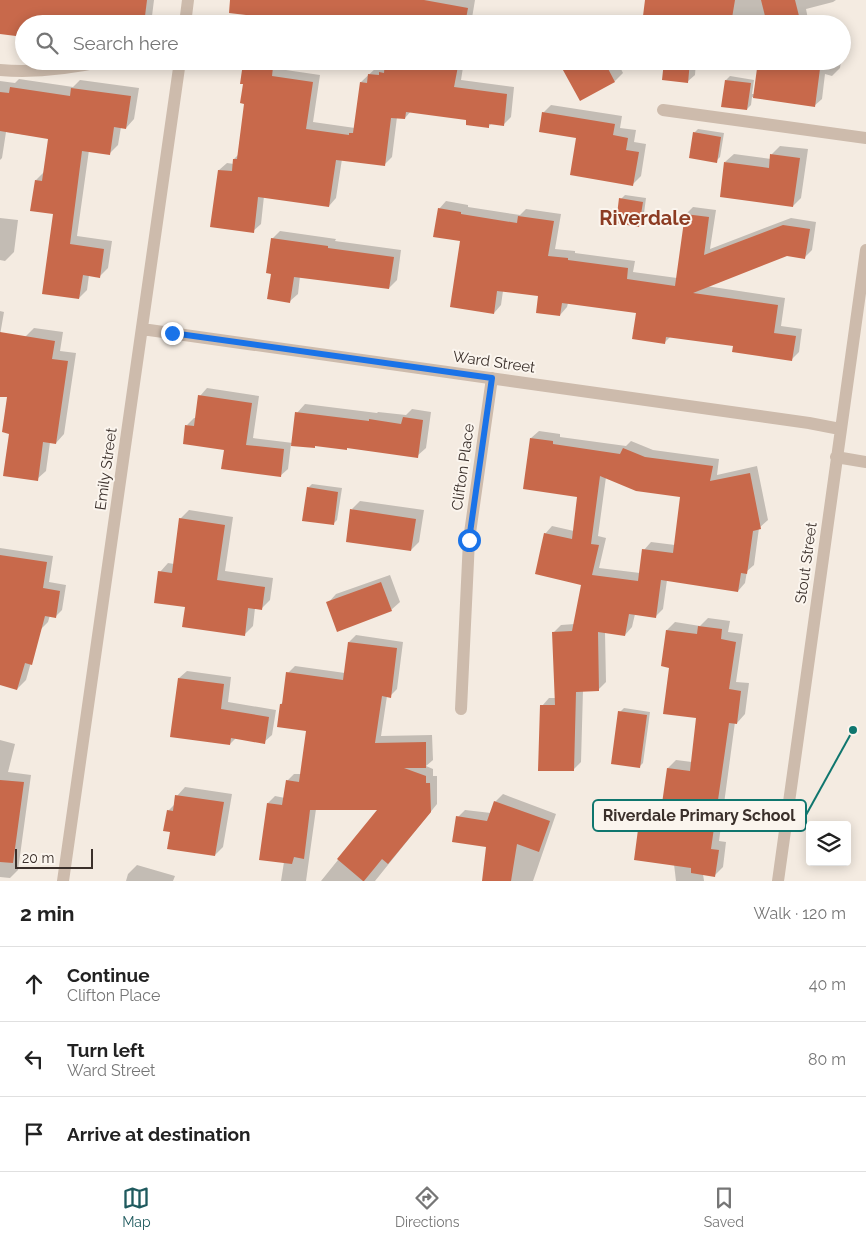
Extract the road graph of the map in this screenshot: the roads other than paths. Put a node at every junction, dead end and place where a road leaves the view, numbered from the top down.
1 (188, 0) edge
2 (186, 15) edge
3 (0, 70) edge
4 (56, 70) edge
5 (179, 70) edge
6 (663, 110) dead end
7 (866, 138) edge
8 (866, 250) edge
9 (142, 329) junction
10 (492, 378) junction
11 (840, 428) junction
12 (836, 457) junction
13 (866, 462) edge
14 (461, 709) dead end
15 (62, 881) edge
16 (778, 881) edge

1 - 2 street
3 - 4 street
5 - 9 street, Emily Street
6 - 7 street
8 - 11 street, Stout Street
9 - 10 street, Ward Street
9 - 15 street, Emily Street
10 - 11 street, Ward Street
10 - 14 street, Clifton Place
11 - 12 street, Stout Street
12 - 13 street
12 - 16 street, Stout Street

